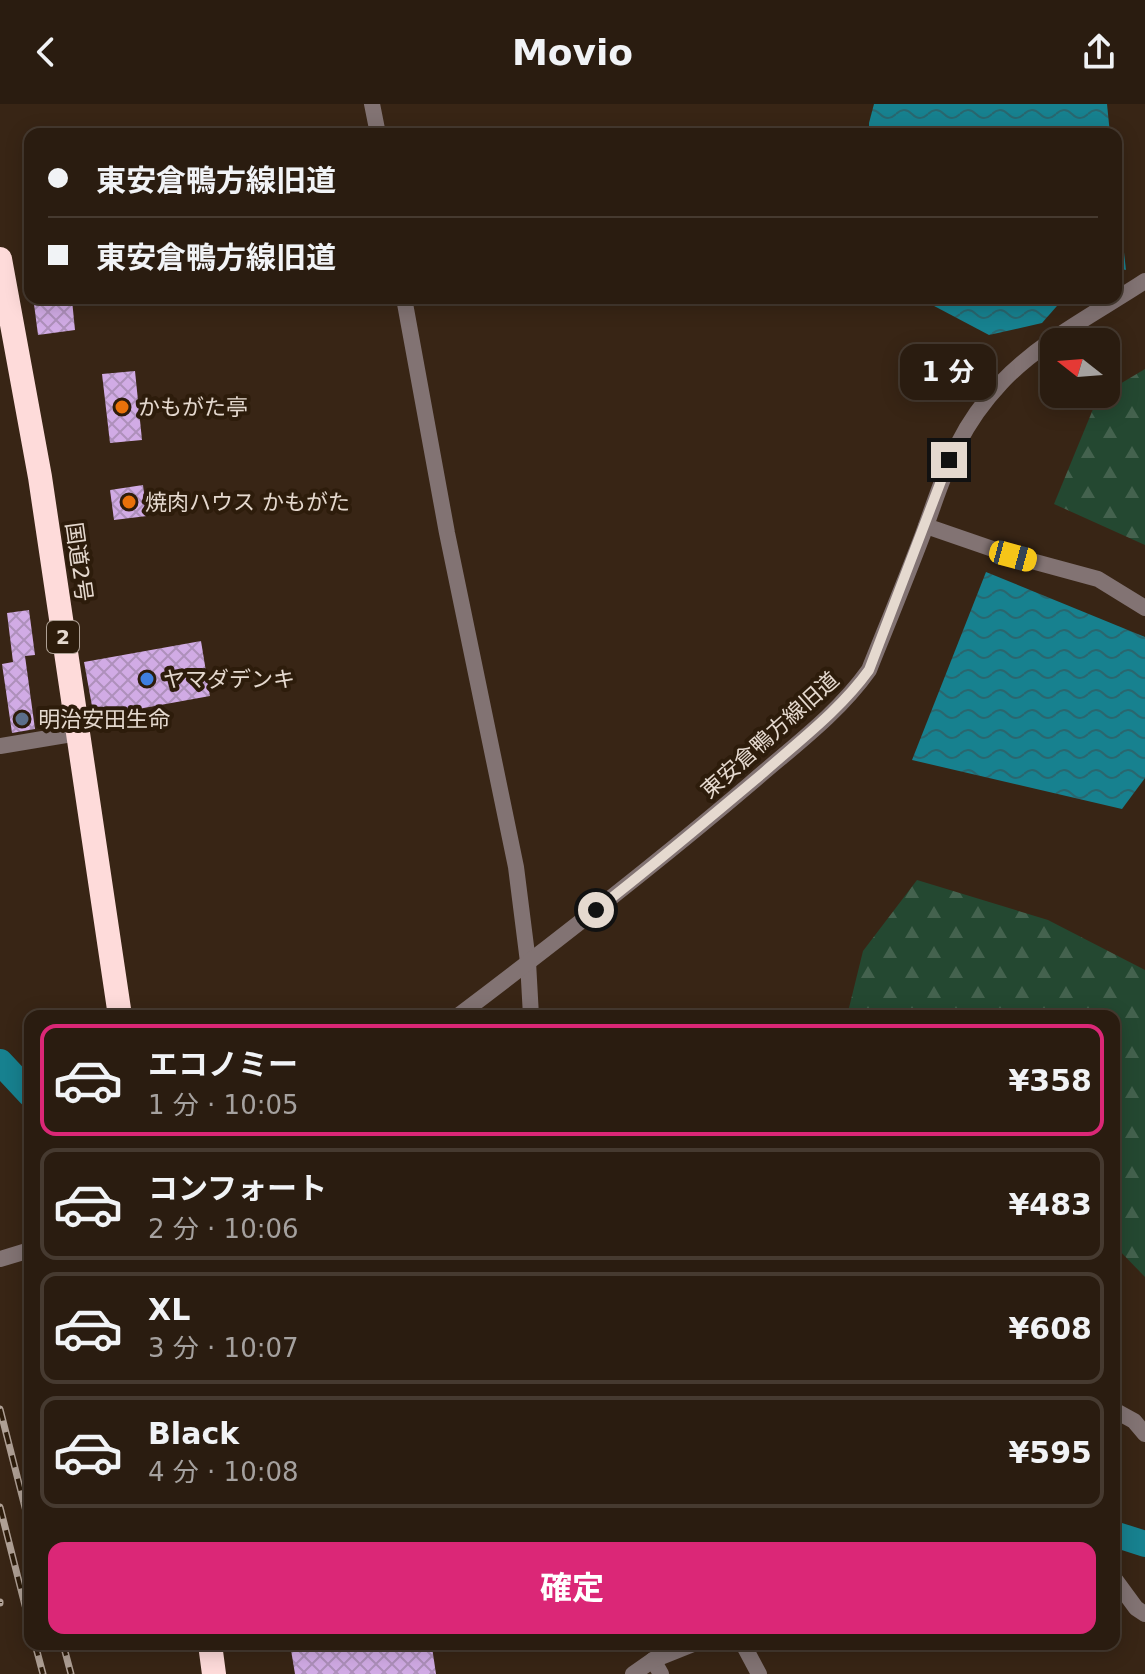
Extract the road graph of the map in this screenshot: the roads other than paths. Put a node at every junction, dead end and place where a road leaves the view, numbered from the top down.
1 (372, 104) edge
2 (377, 128) edge
3 (0, 259) edge
4 (1145, 281) edge
5 (1122, 296) edge
6 (405, 304) edge
7 (1110, 304) edge
8 (926, 526) junction
9 (1145, 608) edge
10 (78, 733) junction
11 (0, 746) edge
12 (528, 962) junction
13 (119, 1010) edge
14 (466, 1010) edge
15 (531, 1010) edge
16 (24, 1252) edge
17 (0, 1259) edge
18 (1120, 1413) edge
19 (1145, 1434) edge
20 (1120, 1586) edge
21 (1145, 1614) edge
22 (211, 1650) edge
23 (684, 1650) edge
24 (746, 1650) edge
25 (657, 1667) edge
26 (214, 1674) edge
27 (633, 1674) edge
28 (759, 1674) edge

1 - 2 street
3 - 10 highway, 国道2号 / 2
4 - 5 street, 東安倉鴨方線旧道
6 - 12 street
7 - 8 street, 東安倉鴨方線旧道
8 - 9 street
8 - 12 street, 東安倉鴨方線旧道
10 - 11 street
10 - 13 highway, 国道2号 / 2
12 - 14 street, 東安倉鴨方線旧道
12 - 15 street
16 - 17 street
18 - 19 street
20 - 21 street
22 - 26 highway
23 - 25 street
24 - 28 street
25 - 27 street

